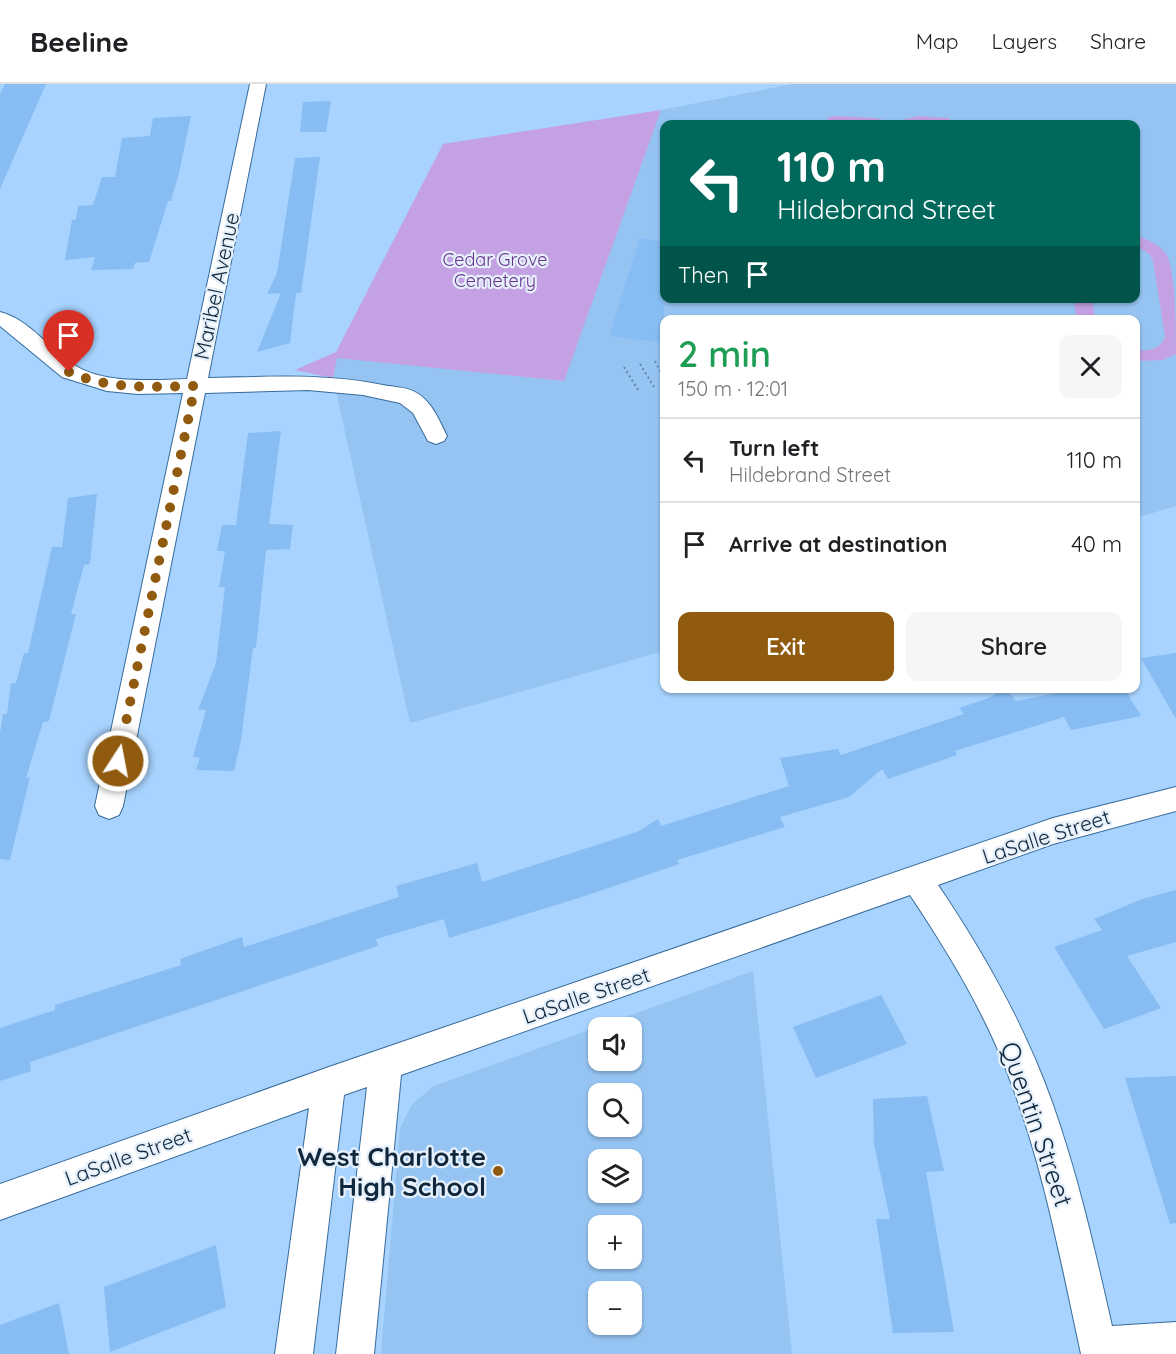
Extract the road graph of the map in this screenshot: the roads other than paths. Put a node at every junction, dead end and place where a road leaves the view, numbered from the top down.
1 (258, 84) edge
2 (0, 318) edge
3 (195, 386) junction
4 (436, 436) dead end
5 (1176, 799) edge
6 (109, 806) dead end
7 (917, 879) junction
8 (386, 1064) junction
9 (329, 1084) junction
10 (0, 1202) edge
11 (1176, 1341) edge
12 (1099, 1350) edge
13 (294, 1354) edge
14 (355, 1354) edge

1 - 3 street, Maribel Avenue
2 - 3 street
3 - 4 street
3 - 6 street, Maribel Avenue
5 - 7 street, LaSalle Street
7 - 8 street, LaSalle Street
7 - 12 street, Quentin Street
8 - 9 street, LaSalle Street
8 - 14 street
9 - 10 street, LaSalle Street
9 - 13 street
11 - 12 street

